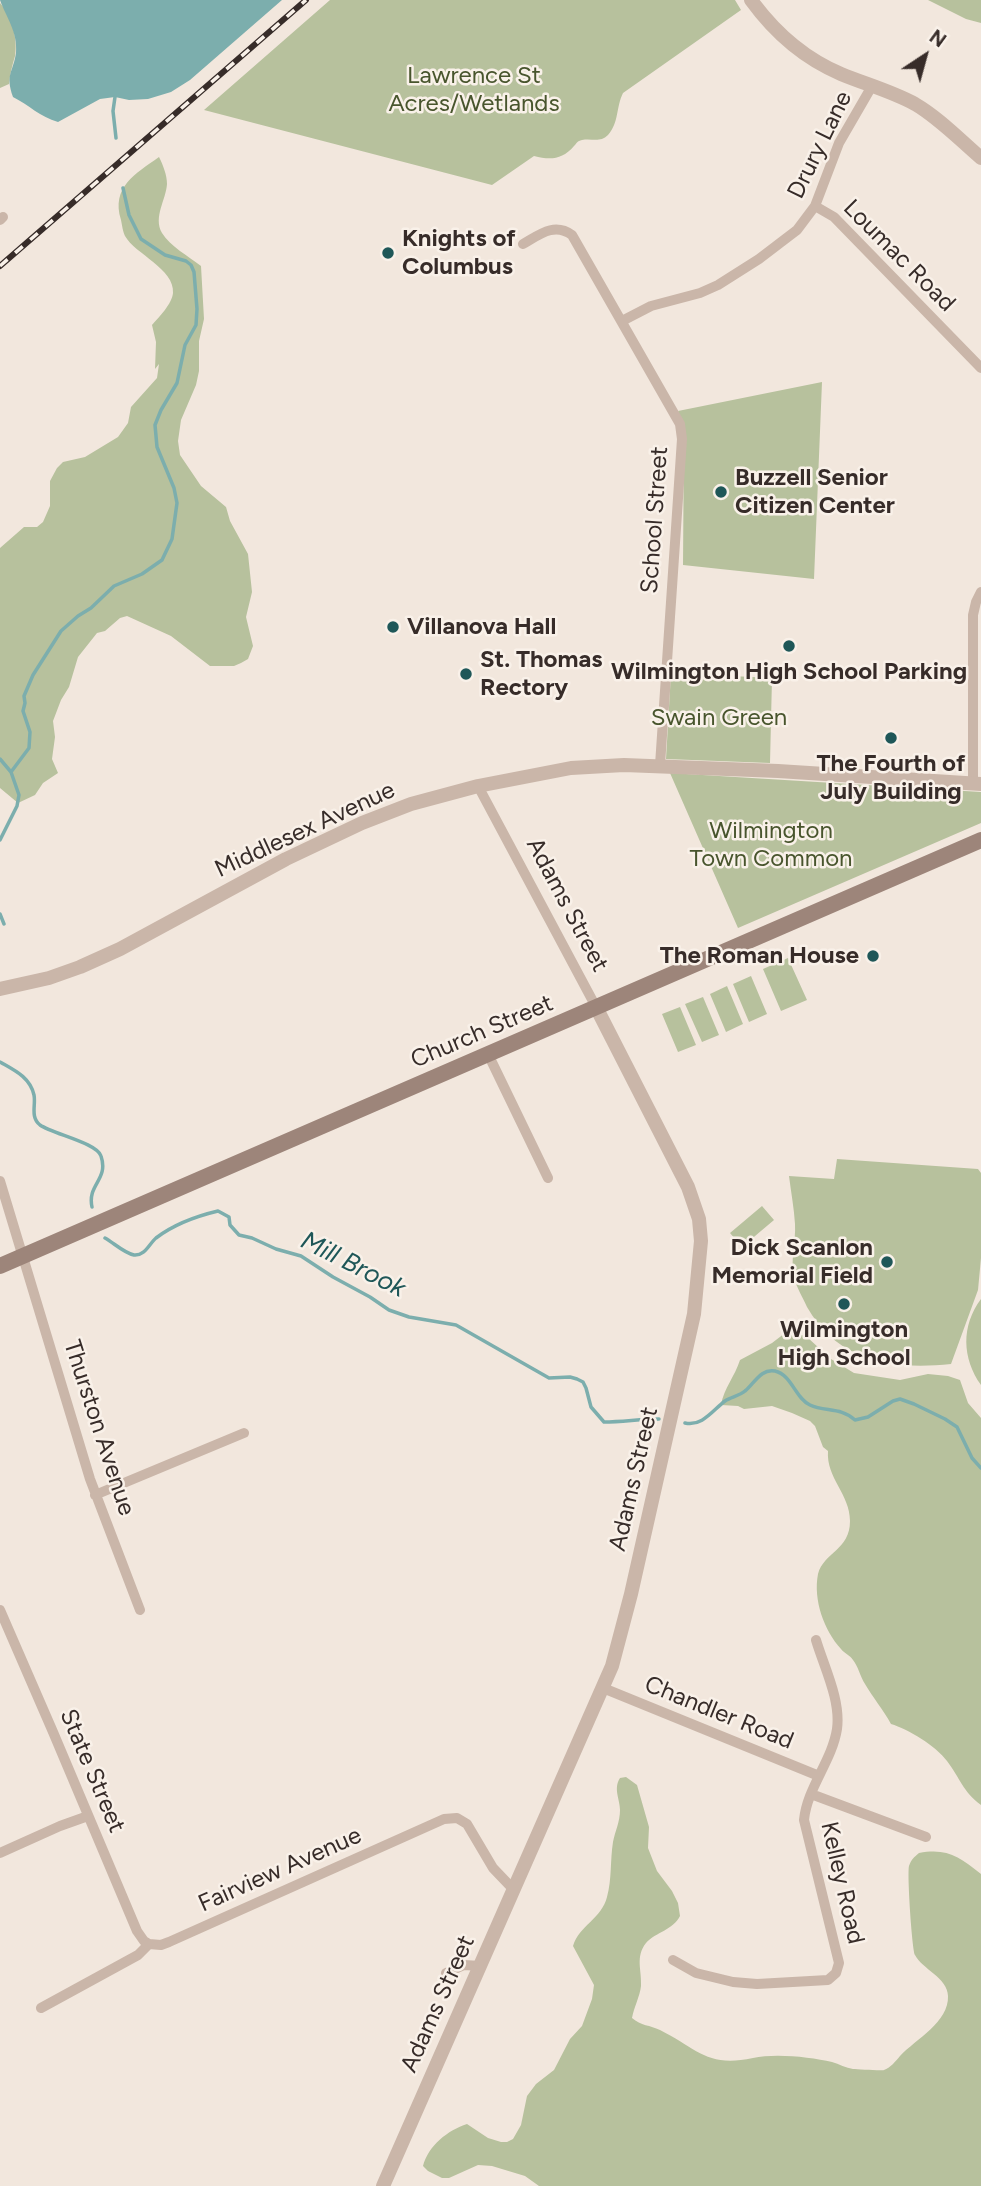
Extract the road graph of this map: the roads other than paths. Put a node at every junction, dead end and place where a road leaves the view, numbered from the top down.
1 (751, 0) edge
2 (872, 86) junction
3 (981, 158) edge
4 (815, 206) junction
5 (523, 244) dead end
6 (622, 321) junction
7 (981, 368) edge
8 (981, 592) edge
9 (660, 765) junction
10 (977, 784) edge
11 (478, 786) junction
12 (981, 840) edge
13 (0, 989) edge
14 (596, 1007) junction
15 (488, 1054) junction
16 (548, 1178) dead end
17 (0, 1181) edge
18 (22, 1257) junction
19 (0, 1266) edge
20 (244, 1433) dead end
21 (95, 1494) junction
22 (140, 1610) dead end
23 (0, 1611) edge
24 (816, 1640) dead end
25 (603, 1688) junction
26 (819, 1776) junction
27 (811, 1794) junction
28 (88, 1816) junction
29 (926, 1837) dead end
30 (0, 1853) edge
31 (514, 1890) junction
32 (149, 1944) junction
33 (673, 1960) dead end
34 (480, 1966) junction
35 (446, 1973) dead end
36 (41, 2008) dead end
37 (383, 2186) edge

1 - 2 street
2 - 3 street
2 - 4 street, Drury Lane
4 - 6 street, Drury Lane
4 - 7 street, Loumac Road
5 - 6 street, School Street
6 - 9 street, School Street
8 - 10 street
9 - 10 street, Middlesex Avenue
9 - 11 street, Middlesex Avenue
11 - 13 street, Middlesex Avenue
11 - 14 street, Adams Street
12 - 14 main road, Church Street
14 - 15 main road, Church Street
14 - 25 street, Adams Street
15 - 16 street
15 - 18 main road, Church Street
17 - 18 street, Thurston Avenue
18 - 19 main road, Church Street
18 - 21 street, Thurston Avenue
20 - 21 street
21 - 22 street, Thurston Avenue
23 - 28 street, State Street
24 - 26 street, Kelley Road
25 - 26 street, Chandler Road
25 - 31 street, Adams Street
26 - 27 street, Kelley Road
27 - 29 street
27 - 33 street, Kelley Road
28 - 30 street
28 - 32 street, State Street
31 - 32 street, Fairview Avenue
31 - 34 street, Adams Street
32 - 36 street, Fairview Avenue
34 - 35 street
34 - 37 street, Adams Street

